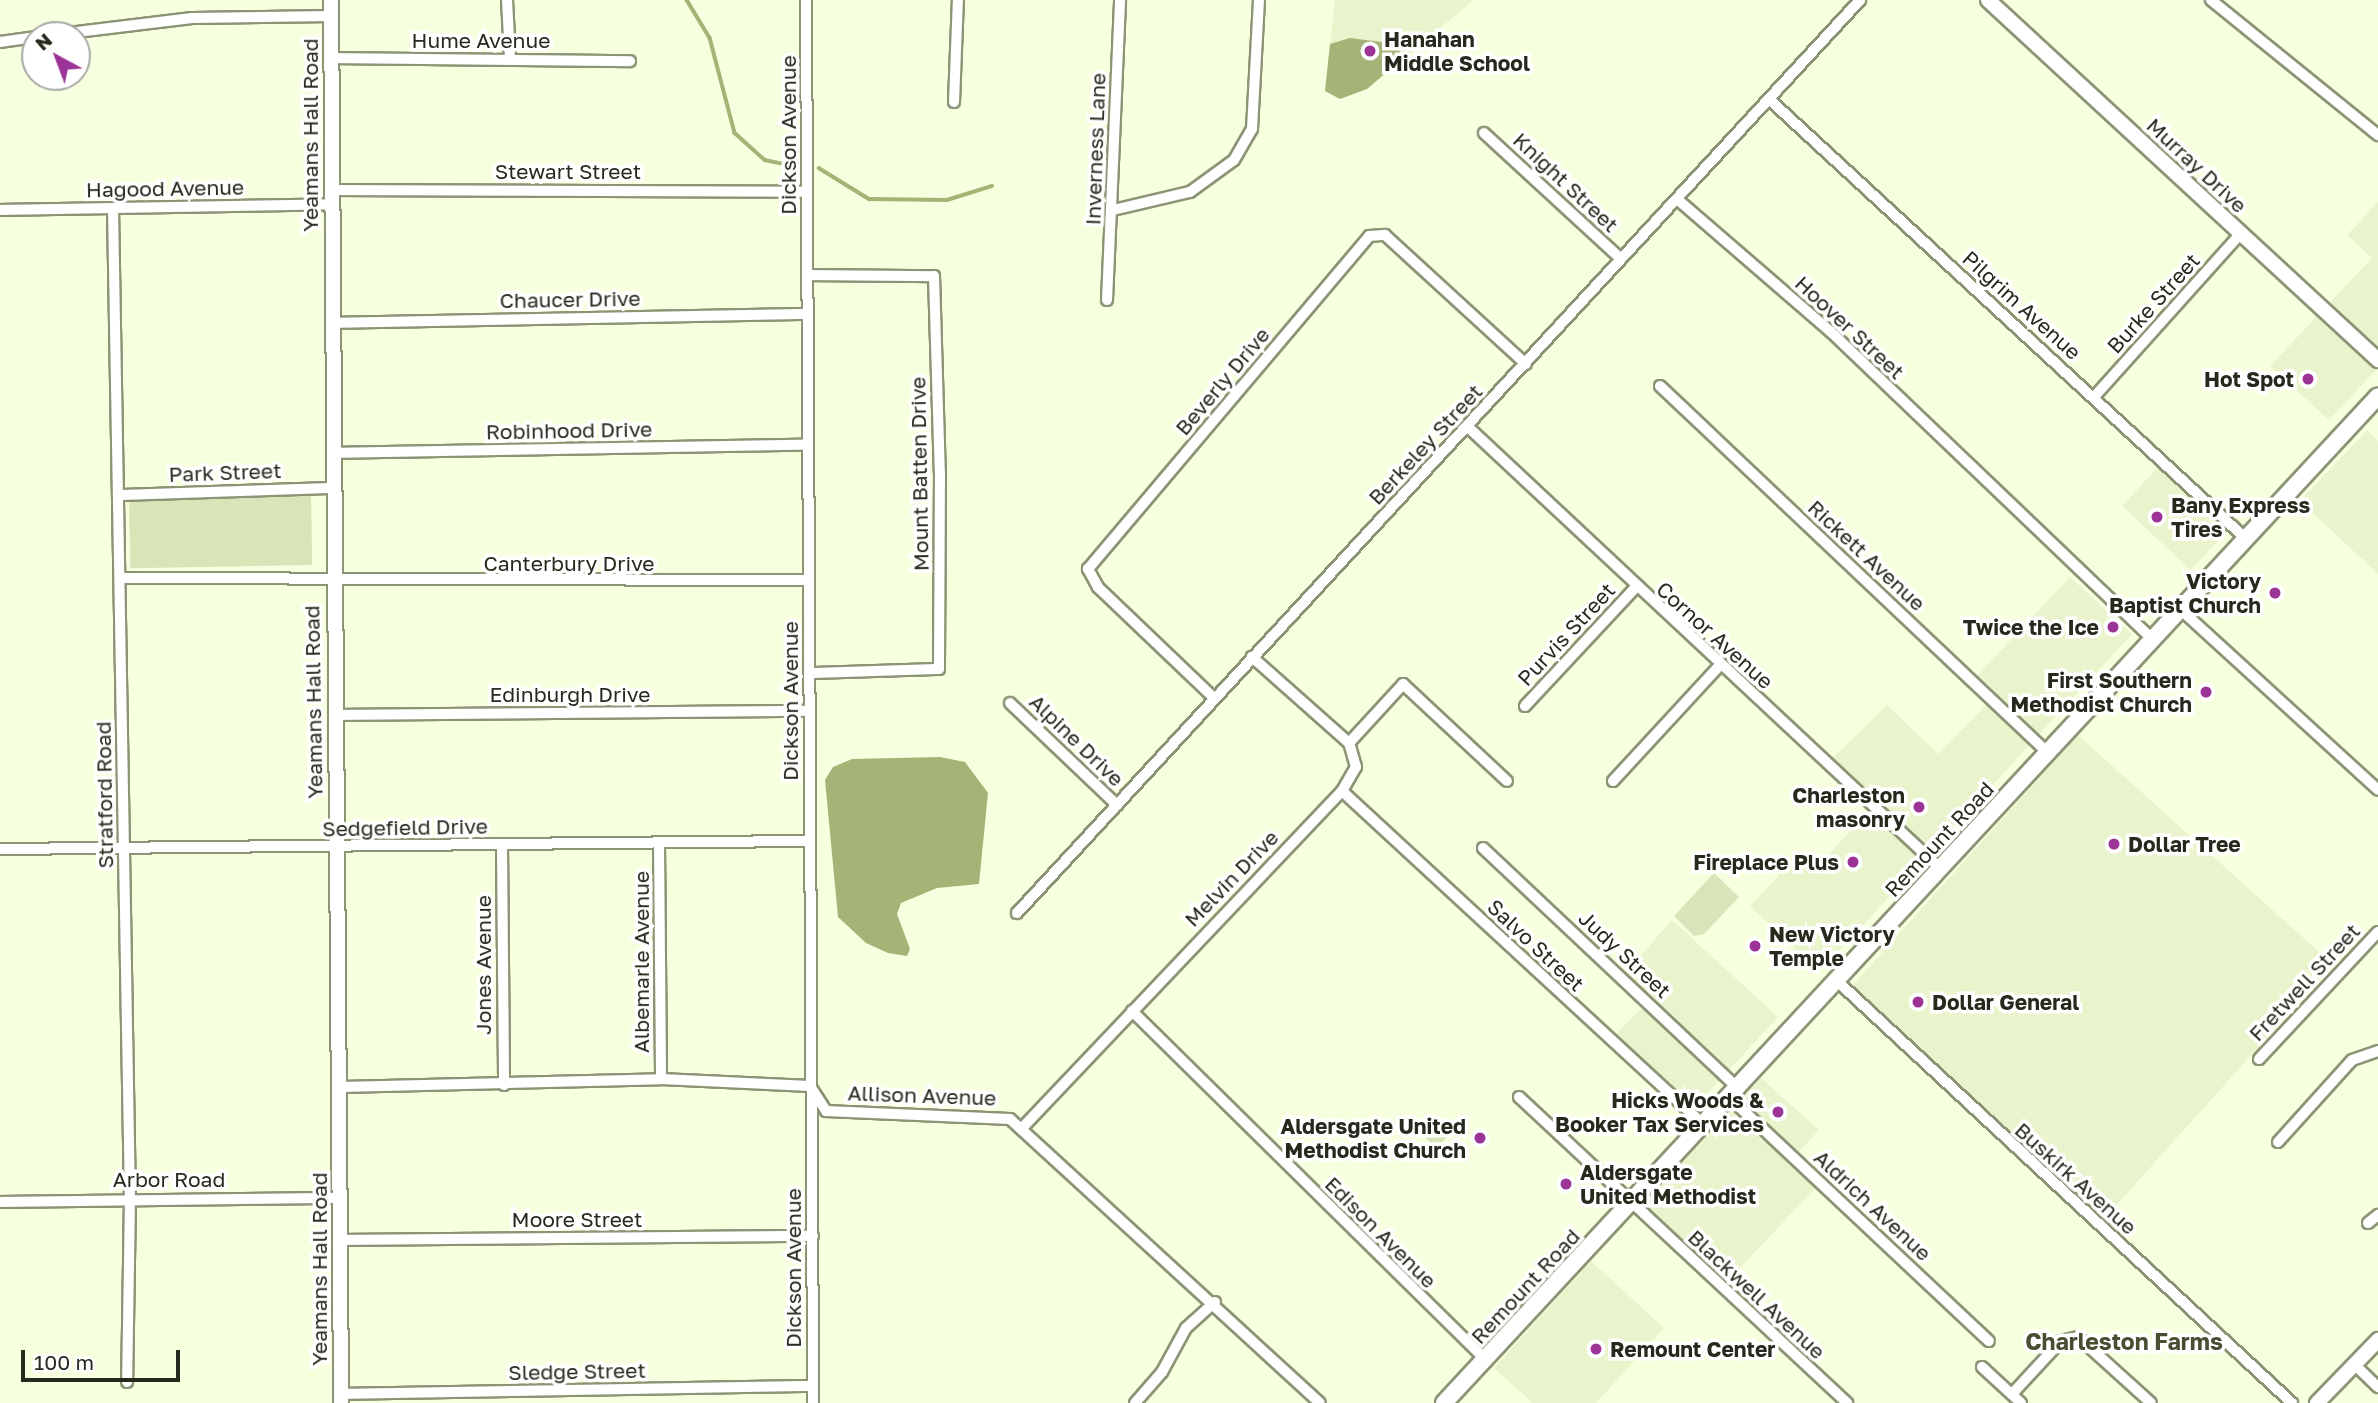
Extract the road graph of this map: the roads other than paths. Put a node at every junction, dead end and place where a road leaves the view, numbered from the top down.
1 (331, 0) edge
2 (507, 0) edge
3 (806, 0) edge
4 (958, 0) edge
5 (1120, 0) edge
6 (1259, 0) edge
7 (1860, 0) edge
8 (1988, 0) edge
9 (2211, 0) edge
10 (331, 16) junction
11 (91, 30) edge
12 (21, 39) edge
13 (0, 42) edge
14 (332, 58) junction
15 (510, 58) junction
16 (629, 61) dead end
17 (1771, 101) junction
18 (954, 102) dead end
19 (1484, 133) dead end
20 (2378, 135) edge
21 (807, 192) junction
22 (330, 197) junction
23 (1677, 199) junction
24 (113, 208) junction
25 (0, 210) edge
26 (1113, 210) junction
27 (2240, 234) junction
28 (1621, 259) junction
29 (808, 275) junction
30 (1107, 300) dead end
31 (808, 314) junction
32 (332, 323) junction
33 (2378, 360) edge
34 (1526, 364) junction
35 (1660, 386) dead end
36 (2378, 396) edge
37 (2094, 397) junction
38 (1468, 427) junction
39 (807, 444) junction
40 (332, 453) junction
41 (332, 488) junction
42 (119, 495) junction
43 (2245, 538) junction
44 (331, 575) junction
45 (120, 578) junction
46 (808, 580) junction
47 (1635, 588) junction
48 (2180, 609) junction
49 (2152, 639) junction
50 (1252, 657) junction
51 (1720, 664) junction
52 (811, 673) junction
53 (1214, 698) junction
54 (1010, 703) dead end
55 (1525, 706) dead end
56 (806, 711) junction
57 (335, 715) junction
58 (1349, 743) junction
59 (2048, 753) junction
60 (1507, 781) dead end
61 (1613, 781) dead end
62 (2378, 790) edge
63 (1342, 791) junction
64 (1117, 805) junction
65 (810, 841) junction
66 (659, 844) junction
67 (502, 845) junction
68 (335, 846) junction
69 (124, 847) junction
70 (1483, 848) dead end
71 (0, 849) edge
72 (1940, 868) junction
73 (1017, 913) dead end
74 (2378, 932) edge
75 (1836, 980) junction
76 (1132, 1011) junction
77 (2378, 1051) edge
78 (2259, 1059) dead end
79 (661, 1079) junction
80 (504, 1085) junction
81 (810, 1086) junction
82 (341, 1087) junction
83 (1735, 1093) junction
84 (1519, 1097) dead end
85 (1704, 1125) junction
86 (1024, 1126) junction
87 (2278, 1142) dead end
88 (130, 1198) junction
89 (339, 1198) junction
90 (0, 1202) edge
91 (1632, 1203) junction
92 (2378, 1215) edge
93 (2368, 1223) dead end
94 (813, 1237) junction
95 (341, 1240) junction
96 (1215, 1302) junction
97 (2378, 1340) edge
98 (1989, 1342) dead end
99 (1485, 1360) junction
100 (2355, 1365) junction
101 (1982, 1367) dead end
102 (127, 1382) dead end
103 (813, 1386) junction
104 (2378, 1387) edge
105 (2012, 1394) junction
106 (341, 1399) edge
107 (813, 1403) edge
108 (1135, 1403) edge
109 (1320, 1403) edge
110 (1444, 1403) edge
111 (1847, 1403) edge
112 (2021, 1403) edge
113 (2151, 1403) edge
114 (2292, 1403) edge
115 (2317, 1403) edge

1 - 10 street, Yeamans Hall Road
2 - 15 street
3 - 21 street, Dickson Avenue
4 - 18 street
5 - 26 street, Inverness Lane
6 - 26 street
7 - 17 street, Berkeley Street
8 - 27 street, Murray Drive
9 - 20 street
10 - 11 street
10 - 14 street, Yeamans Hall Road
12 - 13 street
14 - 15 street, Hume Avenue
14 - 22 street, Yeamans Hall Road
15 - 16 street, Hume Avenue
17 - 23 street, Berkeley Street
17 - 37 street, Pilgrim Avenue
19 - 28 street, Knight Street
21 - 22 street, Stewart Street
21 - 29 street, Dickson Avenue
22 - 24 street, Hagood Avenue
22 - 32 street, Yeamans Hall Road
23 - 28 street, Berkeley Street
23 - 49 street, Hoover Street
24 - 25 street, Hagood Avenue
24 - 42 street, Stratford Road
26 - 30 street, Inverness Lane
27 - 33 street, Murray Drive
27 - 37 street, Burke Street
28 - 34 street, Berkeley Street
29 - 31 street, Dickson Avenue
29 - 52 street, Mount Batten Drive
31 - 32 street, Chaucer Drive
31 - 39 street, Dickson Avenue
32 - 40 street, Yeamans Hall Road
34 - 38 street, Berkeley Street
34 - 53 street, Beverly Drive
35 - 59 street, Rickett Avenue
36 - 43 main road, Remount Road
37 - 43 street, Pilgrim Avenue
38 - 47 street, Cornor Avenue
38 - 50 street, Berkeley Street
39 - 40 street, Robinhood Drive
39 - 46 street, Dickson Avenue
40 - 41 street, Yeamans Hall Road
41 - 42 street, Park Street
41 - 44 street, Yeamans Hall Road
42 - 45 street, Stratford Road
43 - 48 main road, Remount Road
44 - 45 street
44 - 46 street, Canterbury Drive
44 - 57 street, Yeamans Hall Road
45 - 69 street, Stratford Road
46 - 52 street, Dickson Avenue
47 - 51 street, Cornor Avenue
47 - 55 street, Purvis Street
48 - 49 main road, Remount Road
48 - 62 street
49 - 59 main road, Remount Road
50 - 53 street, Berkeley Street
50 - 58 street
51 - 61 street
51 - 72 street, Cornor Avenue
52 - 56 street, Dickson Avenue
53 - 64 street, Berkeley Street
54 - 64 street, Alpine Drive
56 - 57 street, Edinburgh Drive
56 - 65 street, Dickson Avenue
57 - 68 street, Yeamans Hall Road
58 - 60 street
58 - 63 street, Melvin Drive
59 - 72 main road, Remount Road
63 - 76 street, Melvin Drive
63 - 85 street, Salvo Street
64 - 73 street, Berkeley Street
65 - 66 street, Sedgefield Drive
65 - 81 street, Dickson Avenue
66 - 67 street, Sedgefield Drive
66 - 79 street, Albemarle Avenue
67 - 68 street, Sedgefield Drive
67 - 80 street, Jones Avenue
68 - 69 street, Sedgefield Drive
68 - 82 street, Yeamans Hall Road
69 - 71 street, Sedgefield Drive
69 - 88 street, Stratford Road
70 - 83 street, Judy Street
72 - 75 main road, Remount Road
74 - 78 street, Fretwell Street
75 - 83 main road, Remount Road
75 - 114 street, Buskirk Avenue
76 - 86 street, Melvin Drive
76 - 99 street, Edison Avenue
77 - 87 street
79 - 80 street
79 - 81 street
80 - 82 street
81 - 86 street, Allison Avenue
81 - 94 street, Dickson Avenue
82 - 89 street, Yeamans Hall Road
83 - 85 main road, Remount Road
83 - 98 street, Aldrich Avenue
84 - 91 street, Blackwell Avenue
85 - 91 main road, Remount Road
86 - 96 street, Allison Avenue
88 - 89 street, Arbor Road
88 - 90 street, Arbor Road
88 - 102 street, Stratford Road
89 - 95 street, Yeamans Hall Road
91 - 99 main road, Remount Road
91 - 111 street, Blackwell Avenue
92 - 93 street
94 - 95 street, Moore Street
94 - 103 street, Dickson Avenue
95 - 106 street, Yeamans Hall Road
96 - 108 street
96 - 109 street, Allison Avenue
97 - 100 street
99 - 110 main road, Remount Road
100 - 104 street
100 - 115 street
101 - 105 street
103 - 106 street, Sledge Street
103 - 107 street, Dickson Avenue
105 - 112 street
105 - 113 street

